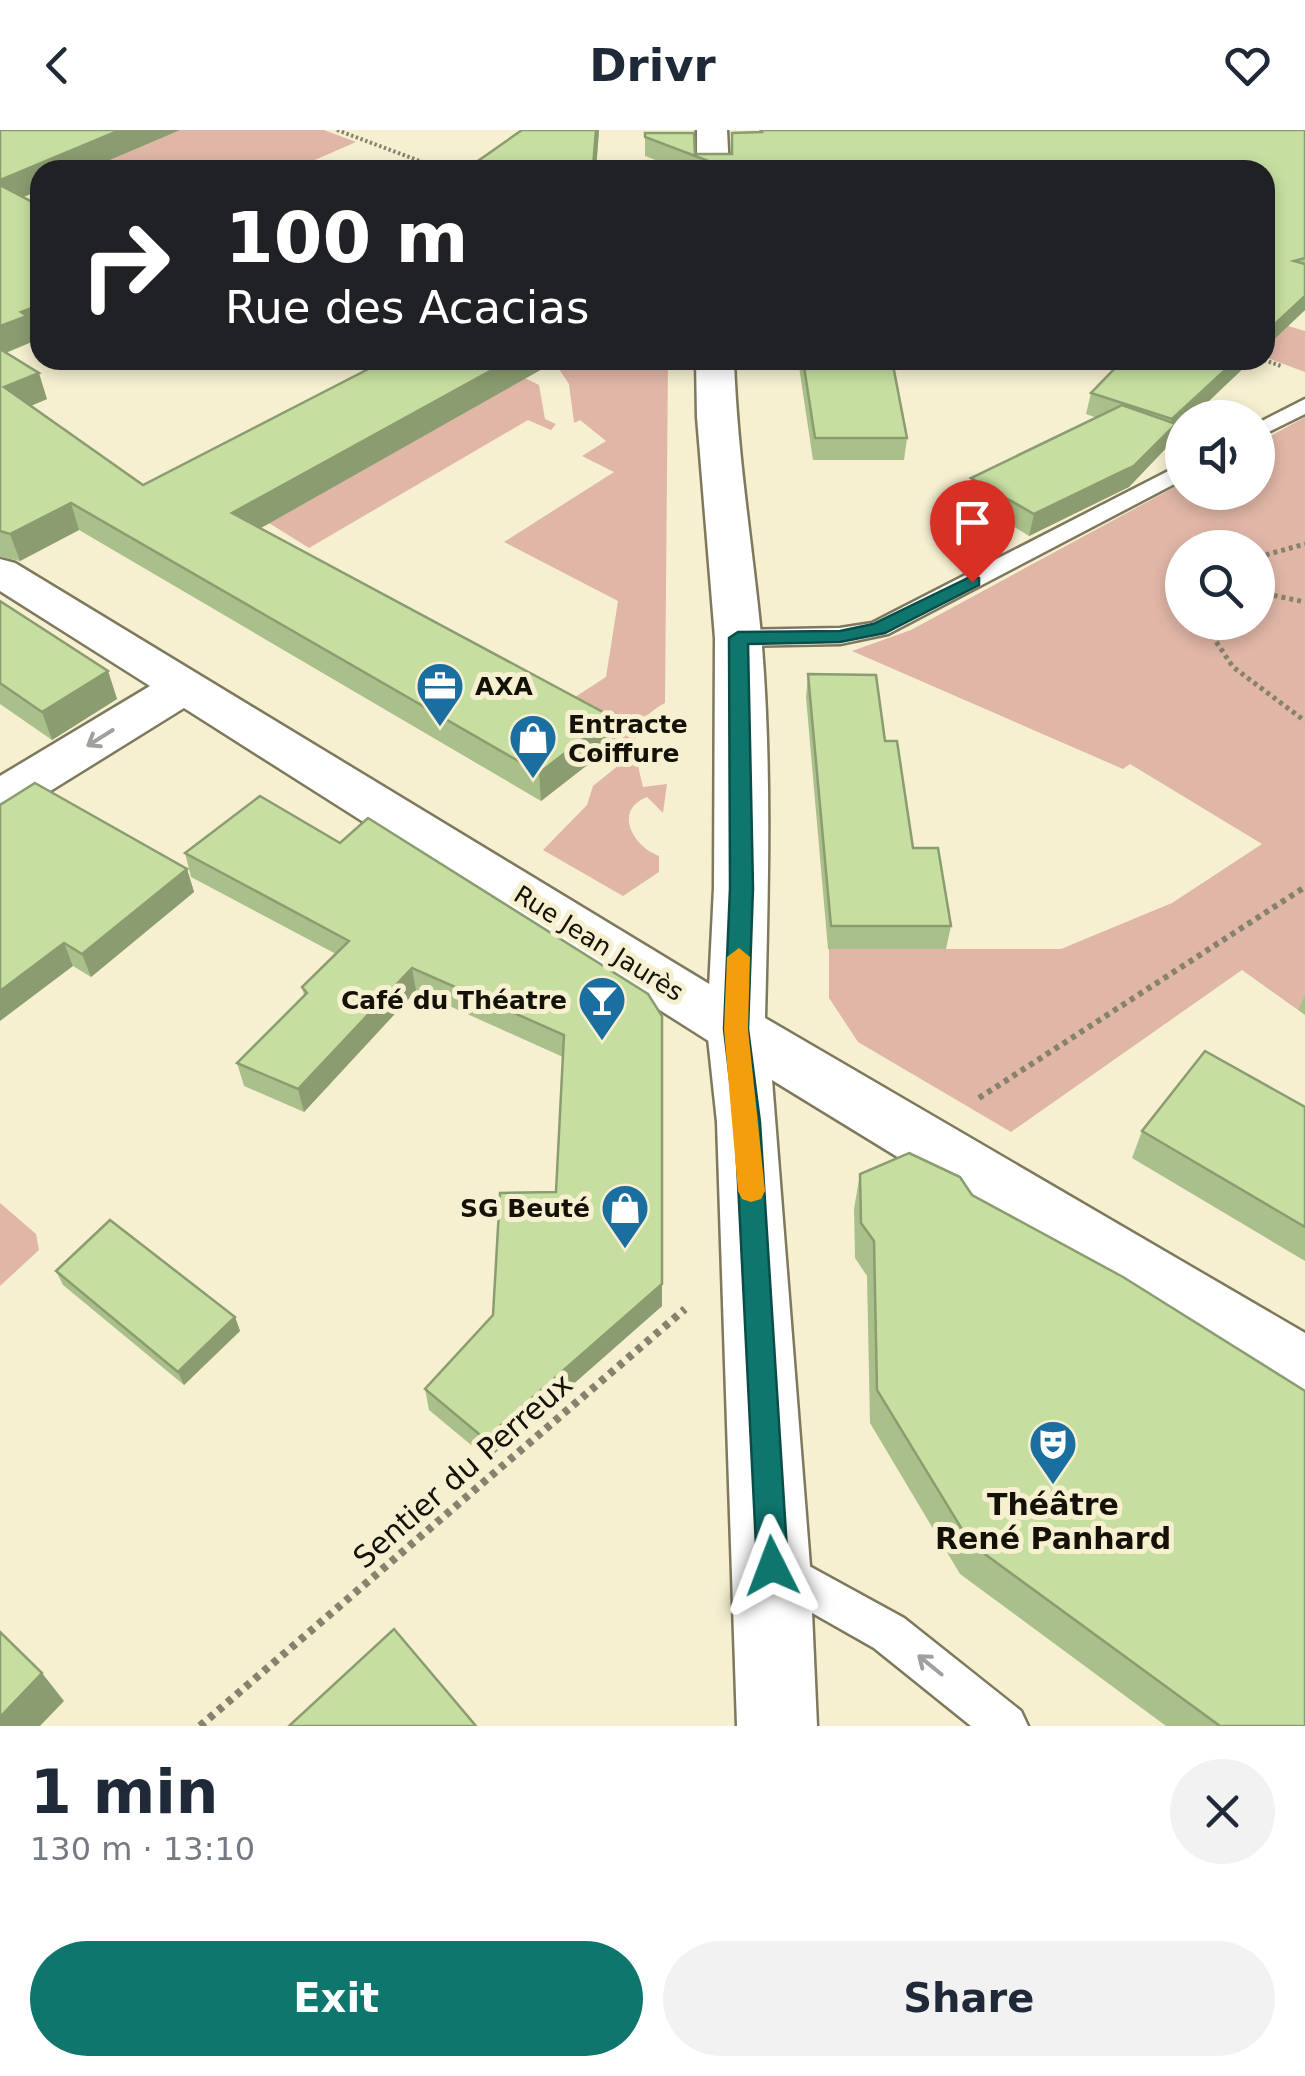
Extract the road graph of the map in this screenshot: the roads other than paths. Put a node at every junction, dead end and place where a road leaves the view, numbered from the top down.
1 (712, 130) edge
2 (713, 160) edge
3 (715, 370) edge
4 (1305, 404) edge
5 (1275, 421) edge
6 (1165, 479) edge
7 (0, 572) edge
8 (738, 638) junction
9 (184, 688) junction
10 (0, 800) edge
11 (736, 1029) junction
12 (1305, 1370) edge
13 (772, 1566) junction
14 (777, 1726) edge
15 (1006, 1726) edge

1 - 2 street
3 - 8 street
4 - 5 lane
6 - 8 lane
7 - 9 street, Rue Jean Jaurès
8 - 11 street
9 -> 10 street
9 - 11 street, Rue Jean Jaurès
11 - 12 street, Rue Jean Jaurès
11 - 13 street
13 - 14 street
15 -> 13 lane

